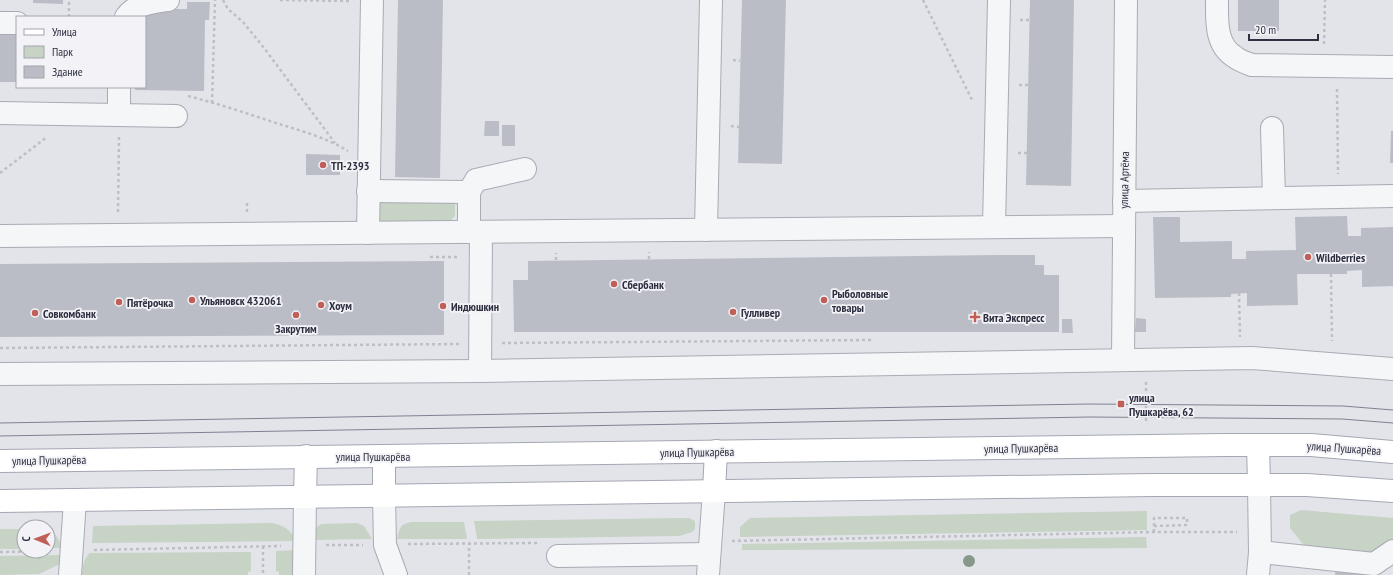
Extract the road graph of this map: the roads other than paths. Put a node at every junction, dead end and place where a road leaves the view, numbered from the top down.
1 (168, 0) edge
2 (711, 0) edge
3 (999, 0) edge
4 (1126, 0) edge
5 (1217, 0) edge
6 (372, 1) edge
7 (127, 16) edge
8 (0, 23) edge
9 (16, 23) edge
10 (1393, 67) edge
11 (119, 88) edge
12 (178, 106) road end
13 (0, 113) edge
14 (119, 115) junction
15 (1272, 128) dead end
16 (525, 169) dead end
17 (368, 191) junction
18 (469, 192) junction
19 (1393, 196) edge
20 (1274, 198) junction
21 (1124, 201) junction
22 (1124, 226) junction
23 (994, 227) junction
24 (706, 230) junction
25 (475, 232) junction
26 (368, 233) junction
27 (0, 236) edge
28 (1123, 359) junction
29 (1393, 369) edge
30 (480, 371) junction
31 (0, 374) edge
32 (1258, 445) junction
33 (716, 451) junction
34 (1393, 452) edge
35 (306, 456) junction
36 (384, 456) junction
37 (0, 460) edge
38 (1258, 485) junction
39 (714, 491) junction
40 (1393, 491) edge
41 (384, 496) junction
42 (305, 497) junction
43 (75, 500) junction
44 (0, 501) edge
45 (1260, 542) junction
46 (1393, 550) edge
47 (558, 556) dead end
48 (709, 565) edge
49 (70, 575) edge
50 (304, 575) edge
51 (396, 575) edge
52 (1258, 575) edge

1 - 7 street
2 - 24 street
3 - 23 street
4 - 21 street, улица Артёма
5 - 10 street
6 - 17 street
8 - 9 street
11 - 14 street
12 - 14 street
13 - 14 street
15 - 20 street
16 - 18 street
17 - 18 street
17 - 26 street
18 - 25 street
19 - 20 street
20 - 21 street
21 - 22 street, улица Артёма
22 - 23 street
22 - 28 street, улица Артёма
23 - 24 street
24 - 25 street
25 - 26 street
25 - 30 street
26 - 27 street
28 - 29 street
28 - 30 street
30 - 31 street
32 - 33 main road, улица Пушкарёва
32 - 34 main road, улица Пушкарёва
32 - 38 main road
33 - 36 main road, улица Пушкарёва
33 - 39 main road
35 - 36 main road, улица Пушкарёва
35 - 37 main road, улица Пушкарёва
35 - 42 main road
36 - 41 main road
38 - 39 main road
38 - 40 main road
38 - 45 street
39 - 41 main road
39 - 48 street
41 - 42 main road
41 - 51 street
42 - 43 main road
42 - 50 street
43 - 44 main road
43 - 49 street
45 - 46 street
45 - 52 street
47 - 48 street

